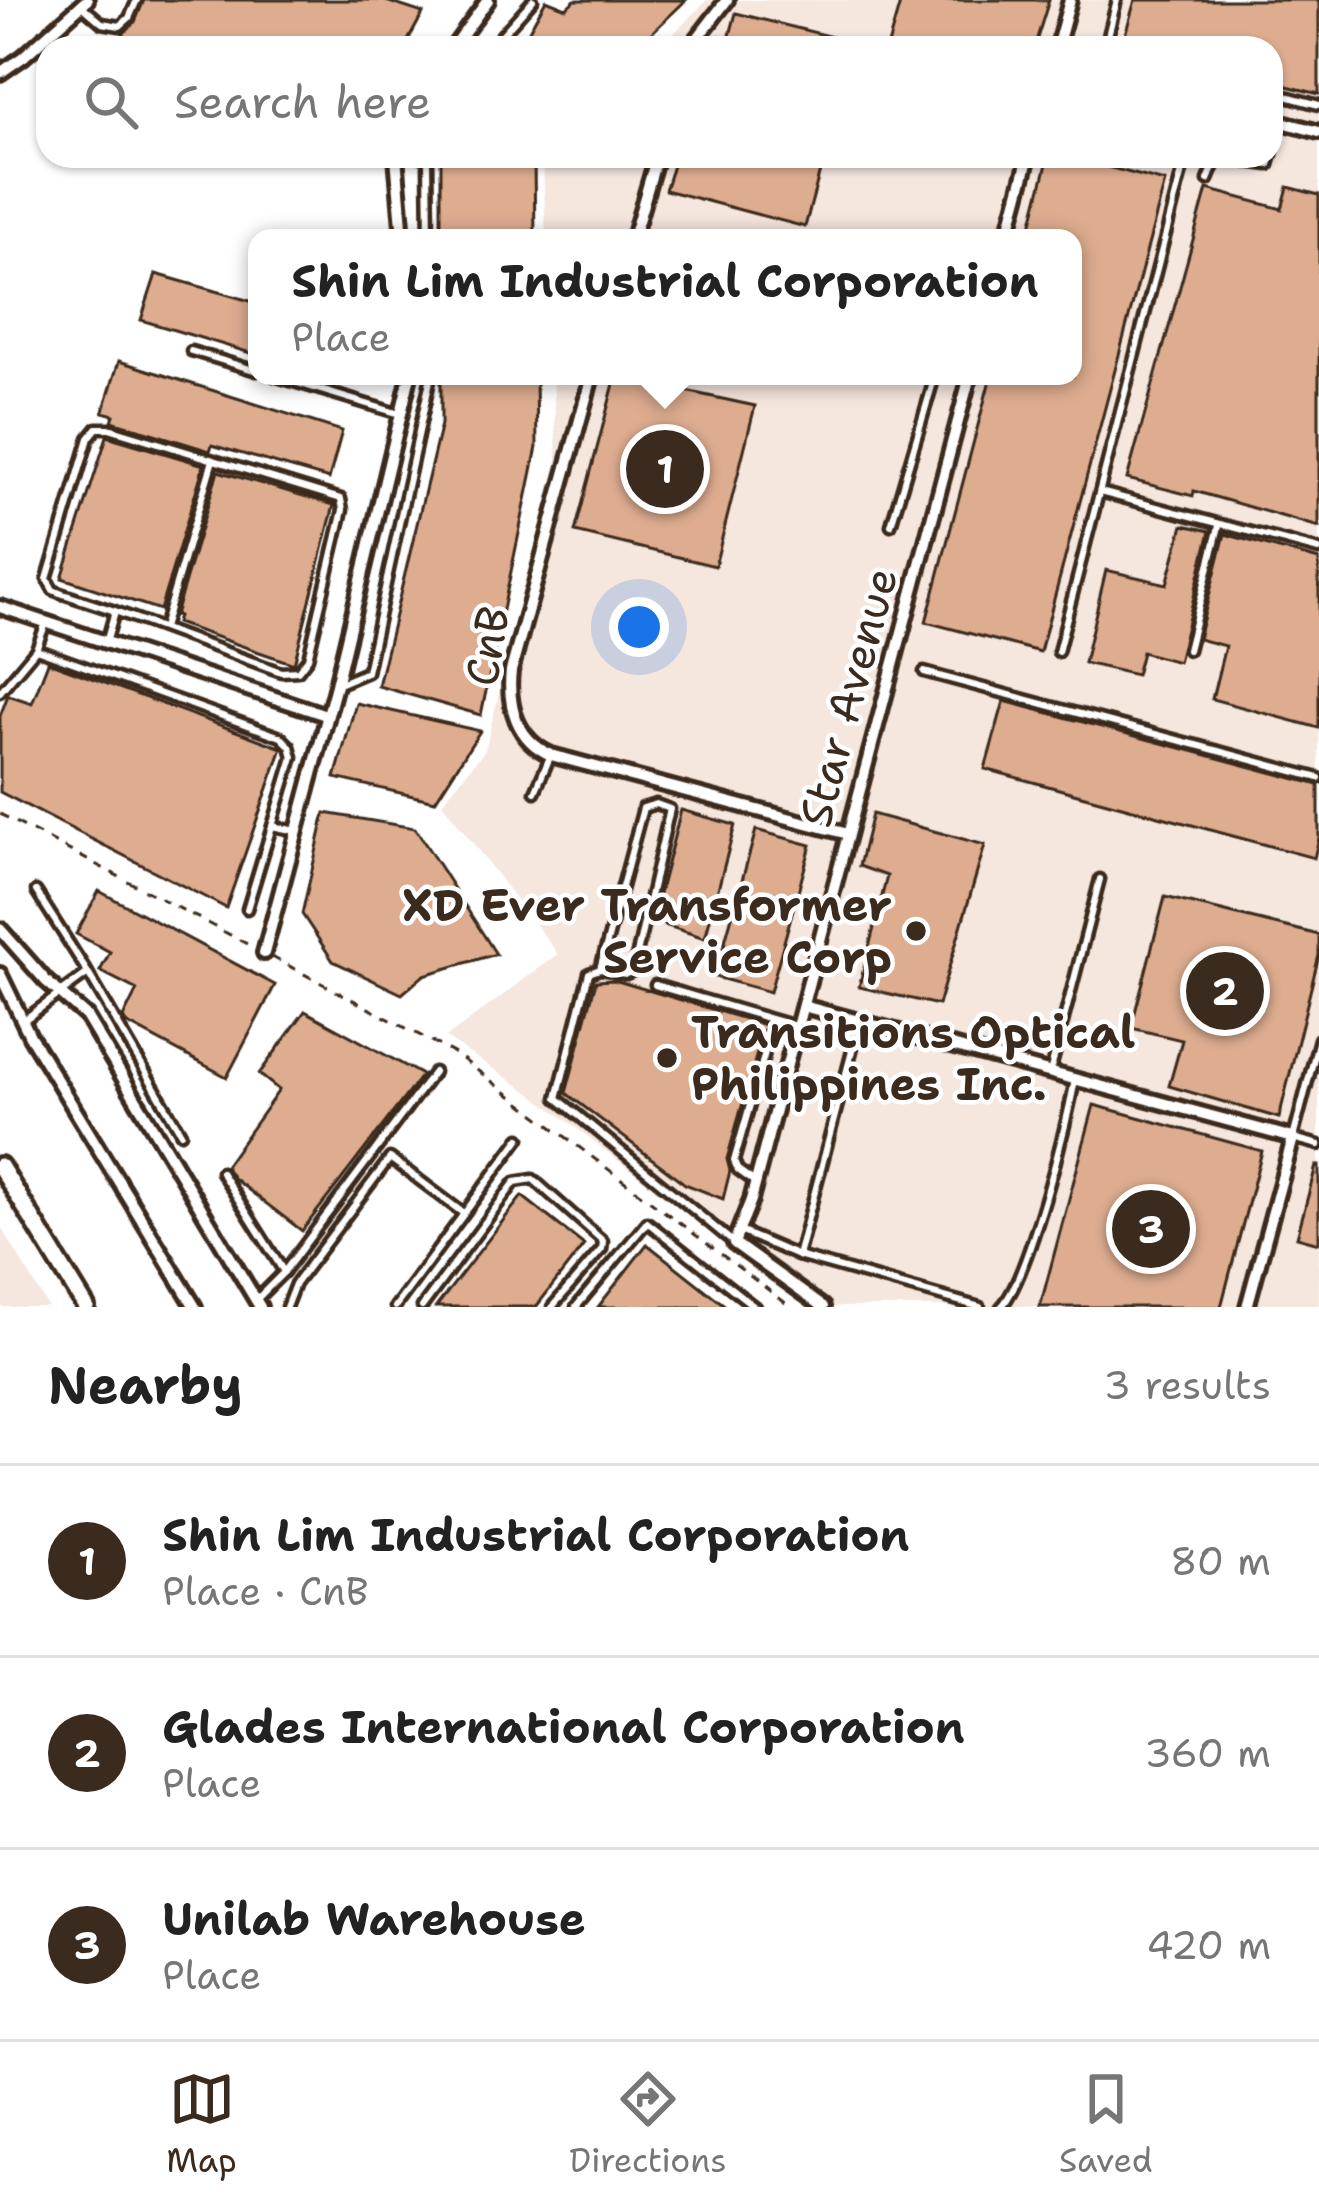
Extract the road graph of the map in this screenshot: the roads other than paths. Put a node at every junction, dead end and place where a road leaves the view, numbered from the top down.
1 (137, 0) edge
2 (488, 0) edge
3 (532, 0) edge
4 (728, 0) edge
5 (1070, 0) edge
6 (1117, 0) edge
7 (84, 3) edge
8 (47, 36) edge
9 (462, 36) edge
10 (500, 36) edge
11 (700, 36) edge
12 (1060, 36) edge
13 (1109, 36) edge
14 (36, 46) edge
15 (0, 73) edge
16 (1283, 95) edge
17 (1319, 105) edge
18 (1283, 122) edge
19 (1319, 131) edge
20 (397, 168) edge
21 (428, 168) edge
22 (653, 168) edge
23 (1025, 168) edge
24 (1183, 168) edge
25 (1213, 168) edge
26 (1208, 181) dead end
27 (402, 229) edge
28 (429, 229) edge
29 (636, 229) edge
30 (1009, 229) edge
31 (191, 351) dead end
32 (248, 368) edge
33 (304, 385) edge
34 (408, 385) edge
35 (429, 385) edge
36 (590, 385) edge
37 (932, 385) edge
38 (968, 385) edge
39 (400, 414) junction
40 (214, 460) junction
41 (1100, 492) junction
42 (1219, 524) junction
43 (890, 525) dead end
44 (1319, 550) edge
45 (0, 607) edge
46 (115, 610) junction
47 (46, 623) junction
48 (163, 628) junction
49 (106, 643) junction
50 (36, 649) junction
51 (1188, 650) dead end
52 (1058, 652) dead end
53 (924, 672) dead end
54 (336, 685) junction
55 (0, 692) edge
56 (326, 715) junction
57 (551, 755) junction
58 (1319, 778) edge
59 (664, 783) junction
60 (535, 792) dead end
61 (656, 804) junction
62 (272, 826) junction
63 (296, 831) junction
64 (848, 834) junction
65 (1100, 879) dead end
66 (36, 891) dead end
67 (247, 909) dead end
68 (0, 929) edge
69 (264, 953) road end
70 (600, 969) junction
71 (88, 973) junction
72 (0, 974) edge
73 (655, 985) dead end
74 (60, 994) junction
75 (802, 1006) junction
76 (24, 1020) junction
77 (774, 1021) junction
78 (797, 1027) junction
79 (1319, 1039) edge
80 (854, 1047) dead end
81 (434, 1072) dead end
82 (1050, 1072) junction
83 (1075, 1079) junction
84 (150, 1083) junction
85 (133, 1094) junction
86 (181, 1133) dead end
87 (520, 1138) dead end
88 (1293, 1138) junction
89 (1319, 1145) edge
90 (0, 1166) edge
91 (221, 1172) dead end
92 (756, 1183) junction
93 (463, 1213) junction
94 (737, 1237) junction
95 (798, 1256) junction
96 (284, 1272) junction
97 (258, 1304) edge
98 (86, 1307) edge
99 (195, 1307) edge
100 (286, 1307) edge
101 (395, 1307) edge
102 (422, 1307) edge
103 (552, 1307) edge
104 (576, 1307) edge
105 (755, 1307) edge
106 (823, 1307) edge
107 (980, 1307) edge
108 (1001, 1307) edge
109 (1247, 1307) edge

1 - 7 lane
2 - 9 street
3 - 10 lane
4 - 11 street
5 - 12 street
6 - 13 lane
7 - 8 street
14 - 15 street
16 - 17 lane
18 - 19 street
20 - 27 street
21 - 28 lane
22 - 29 street
23 - 30 street
24 - 41 lane
25 - 26 lane
31 - 32 lane
33 - 39 lane
34 - 39 street
35 - 54 lane
36 - 57 street, CnB
37 - 43 lane
38 - 64 street, Star Avenue
39 - 54 street
40 - 46 lane
40 - 48 lane
40 - 48 lane
41 - 42 lane
41 - 52 lane
42 - 44 lane
42 - 51 lane
45 - 47 street
46 - 48 lane
46 - 49 lane
47 - 49 street
47 - 50 lane
49 - 56 street
50 - 55 lane
50 - 62 lane
53 - 58 lane
54 - 56 street
56 - 63 street
57 - 59 street
57 - 60 lane
59 - 61 lane
59 - 64 street
61 - 70 lane
61 - 70 lane
62 - 63 lane
62 - 67 lane
63 - 69 street
64 - 75 street, Star Avenue
65 - 82 lane
66 - 71 lane
68 - 74 street
70 - 94 lane
71 - 74 lane
71 - 84 lane
72 - 76 street
73 - 77 lane
74 - 76 lane
74 - 85 street
75 - 78 street, Star Avenue
75 - 82 street
76 - 99 street
77 - 78 lane
77 - 92 lane
78 - 92 street, Star Avenue
79 - 88 lane
80 - 95 lane
81 - 96 lane
82 - 83 street
83 - 88 street
83 - 108 lane
84 - 85 lane
84 - 86 lane
85 - 97 street
87 - 93 lane
88 - 89 lane
88 - 109 street
90 - 98 main road
91 - 96 lane
92 - 94 street, Star Avenue
93 - 100 lane
93 - 101 lane
94 - 95 lane
94 - 106 street
95 - 107 lane
96 - 97 lane
102 - 103 lane
104 - 105 lane

